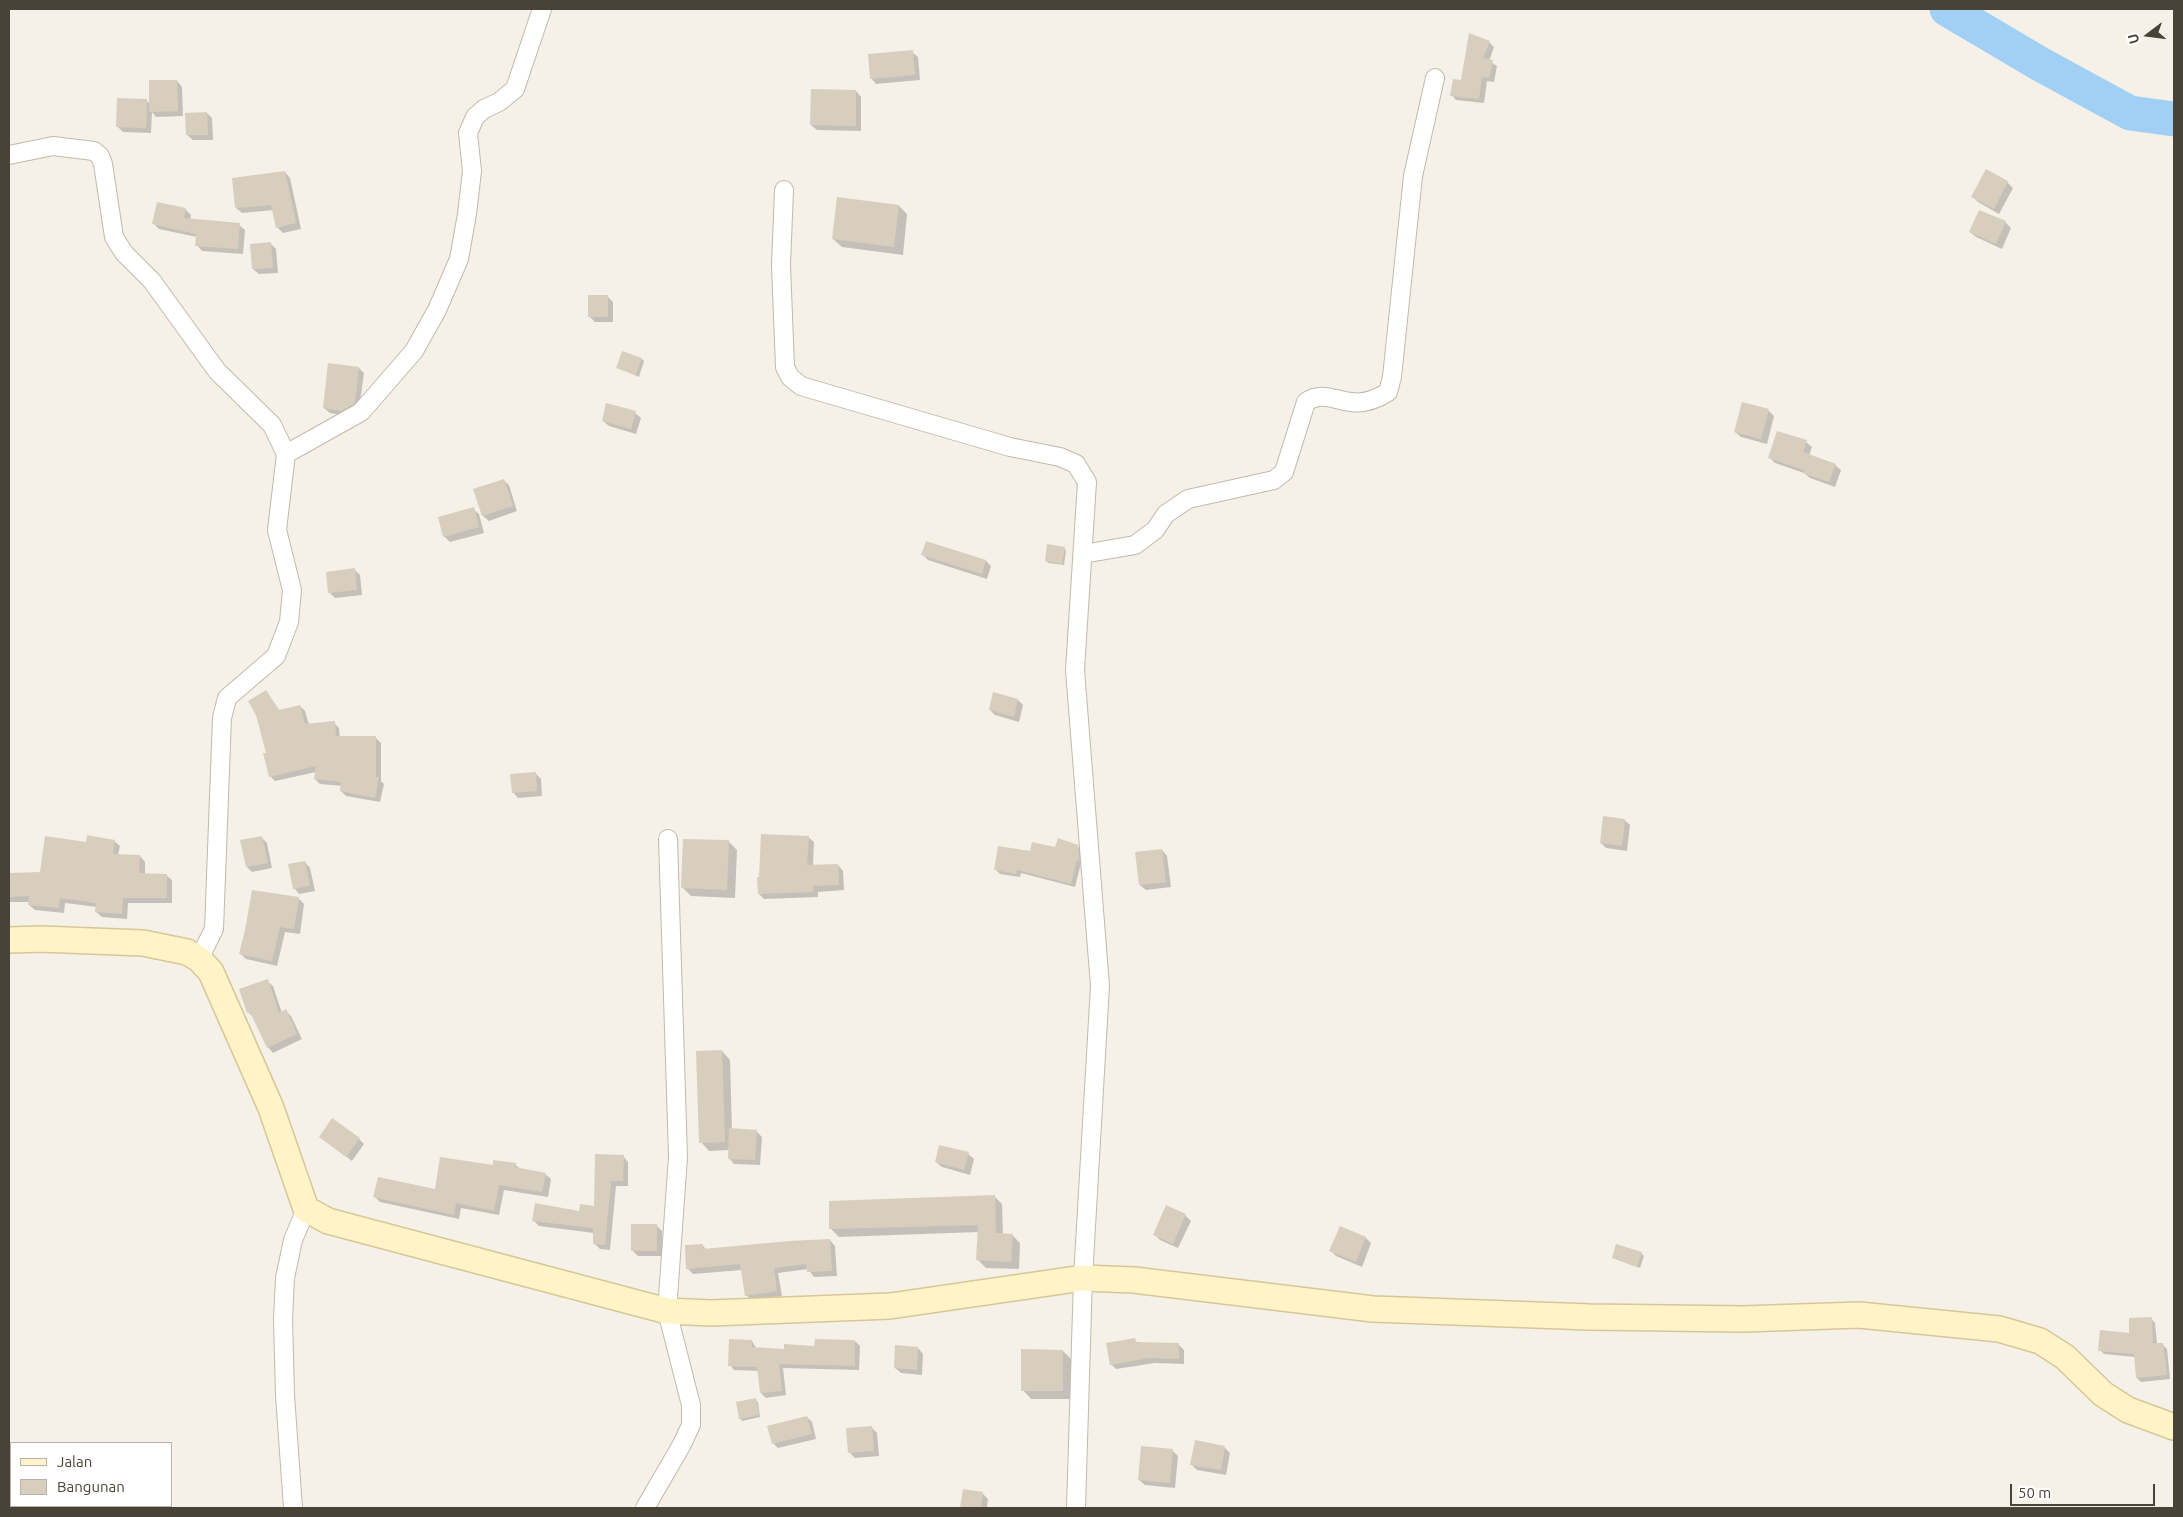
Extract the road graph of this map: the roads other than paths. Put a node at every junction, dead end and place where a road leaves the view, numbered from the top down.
1 (542, 9) edge
2 (1435, 78) dead end
3 (9, 155) edge
4 (784, 190) dead end
5 (286, 454) junction
6 (1084, 554) junction
7 (668, 839) dead end
8 (9, 940) edge
9 (199, 958) junction
10 (306, 1209) junction
11 (1083, 1278) junction
12 (667, 1311) junction
13 (2174, 1427) edge
14 (293, 1508) edge
15 (645, 1508) edge
16 (1076, 1508) edge

1 - 5 street
2 - 6 street
3 - 5 street
4 - 6 street
5 - 9 street
6 - 11 street
7 - 12 street
8 - 9 street
9 - 10 street
10 - 12 street
10 - 14 street
11 - 12 street
11 - 13 street
11 - 16 street
12 - 15 street

